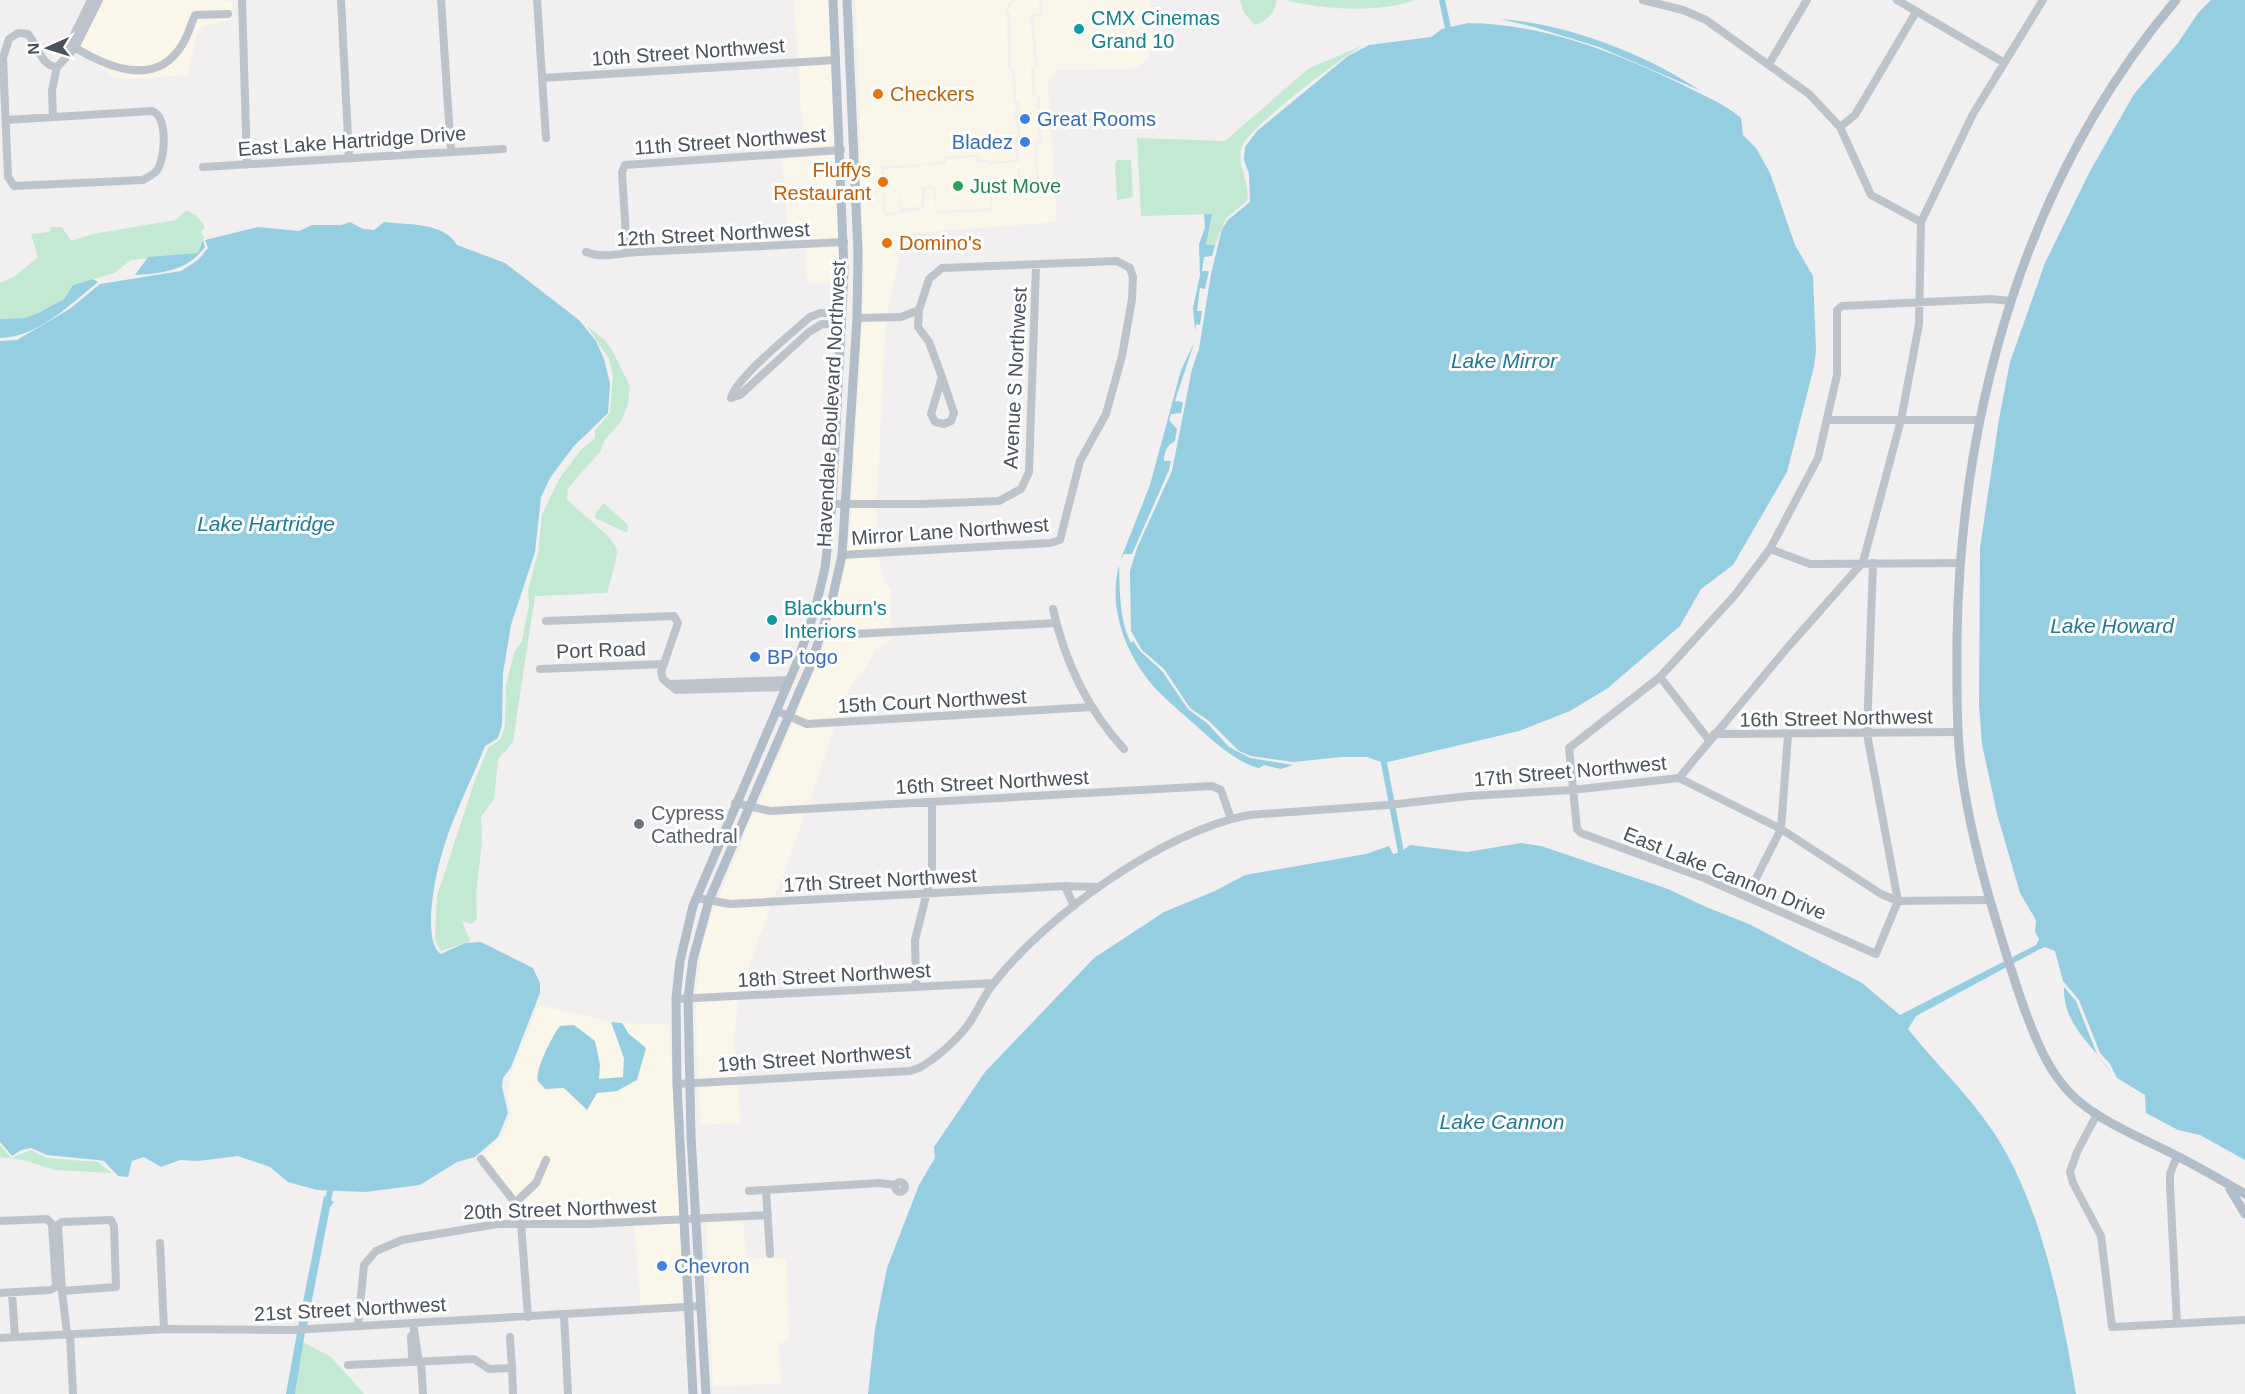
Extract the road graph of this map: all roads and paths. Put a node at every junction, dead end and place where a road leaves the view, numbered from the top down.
1 (91, 0) edge
2 (99, 0) edge
3 (242, 0) edge
4 (341, 0) edge
5 (441, 0) edge
6 (537, 0) edge
7 (833, 0) edge
8 (847, 0) edge
9 (1644, 0) edge
10 (1807, 0) edge
11 (1896, 0) edge
12 (2043, 0) edge
13 (2176, 0) edge
14 (1916, 12) junction
15 (228, 14) dead end
16 (72, 46) junction
17 (850, 59) junction
18 (836, 60) junction
19 (2003, 62) junction
20 (1769, 64) junction
21 (57, 67) junction
22 (542, 78) junction
23 (53, 116) junction
24 (6, 120) junction
25 (1840, 127) junction
26 (546, 138) dead end
27 (502, 149) dead end
28 (854, 149) junction
29 (841, 150) junction
30 (451, 152) junction
31 (349, 158) junction
32 (247, 165) junction
33 (203, 167) dead end
34 (1921, 222) junction
35 (844, 243) junction
36 (585, 252) dead end
37 (627, 253) junction
38 (1036, 265) junction
39 (843, 291) junction
40 (2011, 301) junction
41 (1921, 303) junction
42 (919, 310) junction
43 (843, 313) junction
44 (857, 318) junction
45 (901, 318) junction
46 (842, 325) junction
47 (918, 327) junction
48 (855, 359) junction
49 (942, 377) junction
50 (1828, 420) junction
51 (1901, 420) junction
52 (1979, 420) junction
53 (832, 504) junction
54 (847, 505) junction
55 (1770, 549) junction
56 (842, 555) junction
57 (1863, 562) junction
58 (1873, 563) junction
59 (1959, 563) junction
60 (825, 568) junction
61 (1053, 609) dead end
62 (546, 621) dead end
63 (1056, 623) junction
64 (822, 632) junction
65 (664, 664) junction
66 (540, 669) dead end
67 (1660, 677) junction
68 (788, 684) junction
69 (1091, 707) junction
70 (777, 711) junction
71 (788, 716) junction
72 (1958, 732) junction
73 (1867, 734) junction
74 (1788, 735) junction
75 (1712, 737) junction
76 (1124, 749) dead end
77 (1679, 778) junction
78 (1572, 790) junction
79 (932, 802) junction
80 (735, 803) junction
81 (748, 806) junction
82 (1231, 819) junction
83 (1781, 829) junction
84 (1065, 886) junction
85 (1097, 887) junction
86 (928, 893) junction
87 (1747, 896) junction
88 (697, 898) junction
89 (709, 900) junction
90 (1990, 900) junction
91 (1898, 901) junction
92 (1074, 906) junction
93 (994, 983) junction
94 (916, 986) junction
95 (688, 998) junction
96 (676, 999) junction
97 (690, 1083) junction
98 (677, 1084) junction
99 (2097, 1114) junction
100 (2177, 1156) junction
101 (481, 1159) dead end
102 (546, 1160) dead end
103 (2222, 1180) junction
104 (896, 1185) dead end
105 (766, 1190) junction
106 (749, 1191) dead end
107 (2245, 1194) edge
108 (516, 1202) junction
109 (2245, 1214) edge
110 (768, 1215) junction
111 (697, 1219) junction
112 (684, 1220) junction
113 (0, 1221) edge
114 (523, 1223) junction
115 (160, 1243) dead end
116 (770, 1254) dead end
117 (62, 1291) junction
118 (15, 1292) junction
119 (0, 1293) edge
120 (701, 1306) junction
121 (689, 1307) junction
122 (564, 1315) junction
123 (528, 1317) junction
124 (2245, 1320) edge
125 (413, 1323) junction
126 (2177, 1323) junction
127 (358, 1326) junction
128 (164, 1329) junction
129 (69, 1334) junction
130 (17, 1337) junction
131 (510, 1337) dead end
132 (0, 1338) edge
133 (417, 1360) junction
134 (348, 1365) dead end
135 (512, 1368) junction
136 (73, 1394) edge
137 (423, 1394) edge
138 (513, 1394) edge
139 (568, 1394) edge
140 (693, 1394) edge
141 (706, 1394) edge

1 - 16 street
2 - 16 street
3 - 32 street
4 - 31 street
5 - 30 street
6 - 22 street
7 - 18 main road, Havendale Boulevard Northwest
8 - 17 main road, Havendale Boulevard Northwest
9 - 20 street
10 - 20 street
11 - 14 street
12 - 19 street
13 - 40 main road
14 - 19 street
14 - 25 street
15 - 16 street
16 - 21 street
17 - 18 main road
17 - 28 main road, Havendale Boulevard Northwest
18 - 22 street, 10th Street Northwest
18 - 29 main road, Havendale Boulevard Northwest
19 - 34 street
20 - 25 street
21 - 23 street
21 - 24 street
22 - 26 street
23 - 24 street
23 - 24 street
25 - 34 street
27 - 30 street, East Lake Hartridge Drive
28 - 29 main road
28 - 44 main road, Havendale Boulevard Northwest
29 - 35 main road, Havendale Boulevard Northwest
29 - 37 street, 11th Street Northwest
30 - 31 street, East Lake Hartridge Drive
31 - 32 street, East Lake Hartridge Drive
32 - 33 street, East Lake Hartridge Drive
34 - 41 street
35 - 37 street, 12th Street Northwest
35 - 39 main road, Havendale Boulevard Northwest
36 - 37 street, 12th Street Northwest
38 - 42 street
38 - 54 street, Avenue S Northwest
38 - 56 street, Mirror Lane Northwest
39 - 43 main road, Havendale Boulevard Northwest
39 - 44 main road
40 - 41 street
40 - 52 main road
41 - 50 street
41 - 51 street
42 - 45 street
42 - 47 street
43 - 46 main road, Havendale Boulevard Northwest
43 - 46 street
43 - 48 main road
44 - 45 street
44 - 48 main road, Havendale Boulevard Northwest
45 - 47 street
46 - 53 main road, Havendale Boulevard Northwest
47 - 49 street
48 - 54 main road, Havendale Boulevard Northwest
49 - 49 street
50 - 51 street
50 - 55 street
51 - 52 street
51 - 57 street
52 - 59 main road
53 - 54 street
53 - 60 main road, Havendale Boulevard Northwest
54 - 56 main road, Havendale Boulevard Northwest
55 - 57 street
55 - 67 street
56 - 64 main road, Havendale Boulevard Northwest
57 - 58 street
57 - 75 street
58 - 59 street
58 - 73 street
59 - 72 main road
60 - 64 main road
60 - 68 main road, Havendale Boulevard Northwest
61 - 63 street
62 - 65 street
63 - 64 street
63 - 69 street
64 - 71 main road, Havendale Boulevard Northwest
65 - 66 street, Port Road
65 - 68 street
67 - 75 street
67 - 78 street
68 - 70 main road, Havendale Boulevard Northwest
69 - 71 street, 15th Court Northwest
69 - 76 street
70 - 71 street, 15th Court Northwest
70 - 80 main road, Havendale Boulevard Northwest
71 - 81 main road, Havendale Boulevard Northwest
72 - 73 street, 16th Street Northwest
72 - 90 main road
73 - 74 street, 16th Street Northwest
73 - 91 street
74 - 75 street, 16th Street Northwest
74 - 83 street
75 - 77 street
77 - 78 street, 17th Street Northwest
77 - 83 street, 17th Street Northwest
78 - 82 street, 17th Street Northwest
78 - 87 street, East Lake Cannon Drive
79 - 81 street, 16th Street Northwest
79 - 82 street, 16th Street Northwest
79 - 86 street
80 - 81 street, 16th Street Northwest
80 - 88 main road, Havendale Boulevard Northwest
81 - 89 main road, Havendale Boulevard Northwest
82 - 85 street, 17th Street Northwest
83 - 87 street
83 - 91 street, 17th Street Northwest
84 - 85 street, 17th Street Northwest
84 - 86 street, 17th Street Northwest
84 - 92 street
85 - 92 street, 17th Street Northwest
86 - 89 street, 17th Street Northwest
86 - 94 street
87 - 91 street, East Lake Cannon Drive
88 - 89 street, 17th Street Northwest
88 - 96 main road, Havendale Boulevard Northwest
89 - 95 main road, Havendale Boulevard Northwest
90 - 91 street, 17th Street Northwest
90 - 99 main road
92 - 93 street, 19th Street Northwest
93 - 94 street, 18th Street Northwest
93 - 97 street, 19th Street Northwest
94 - 95 street, 18th Street Northwest
95 - 96 street, 18th Street Northwest
95 - 97 main road, Havendale Boulevard Northwest
96 - 98 main road, Havendale Boulevard Northwest
97 - 98 street, 19th Street Northwest
97 - 111 main road, Havendale Boulevard Northwest
98 - 112 main road, Havendale Boulevard Northwest
99 - 100 main road
99 - 126 street
100 - 103 main road
100 - 126 street
101 - 108 street
102 - 108 street
103 - 107 main road
103 - 109 main road
104 - 105 street
105 - 106 street
105 - 110 street
108 - 114 street
110 - 111 street, 20th Street Northwest
110 - 116 street
111 - 112 street, 20th Street Northwest
111 - 120 main road, Havendale Boulevard Northwest
112 - 114 street, 20th Street Northwest
112 - 121 main road, Havendale Boulevard Northwest
113 - 118 street
114 - 123 street
114 - 127 street, 20th Street Northwest
115 - 128 street
117 - 117 street
117 - 129 street
118 - 119 street
118 - 130 street
120 - 121 street, 21st Street Northwest
120 - 141 main road, Havendale Boulevard Northwest
121 - 122 street, 21st Street Northwest
121 - 140 main road, Havendale Boulevard Northwest
122 - 123 street, 21st Street Northwest
122 - 139 street
123 - 125 street, 21st Street Northwest
124 - 126 street
125 - 127 street, 21st Street Northwest
125 - 133 street
127 - 128 street, 21st Street Northwest
128 - 129 street, 21st Street Northwest
129 - 130 street, 21st Street Northwest
129 - 136 street
130 - 132 street, 21st Street Northwest
131 - 135 street
133 - 134 street
133 - 135 street
133 - 137 street
135 - 138 street

